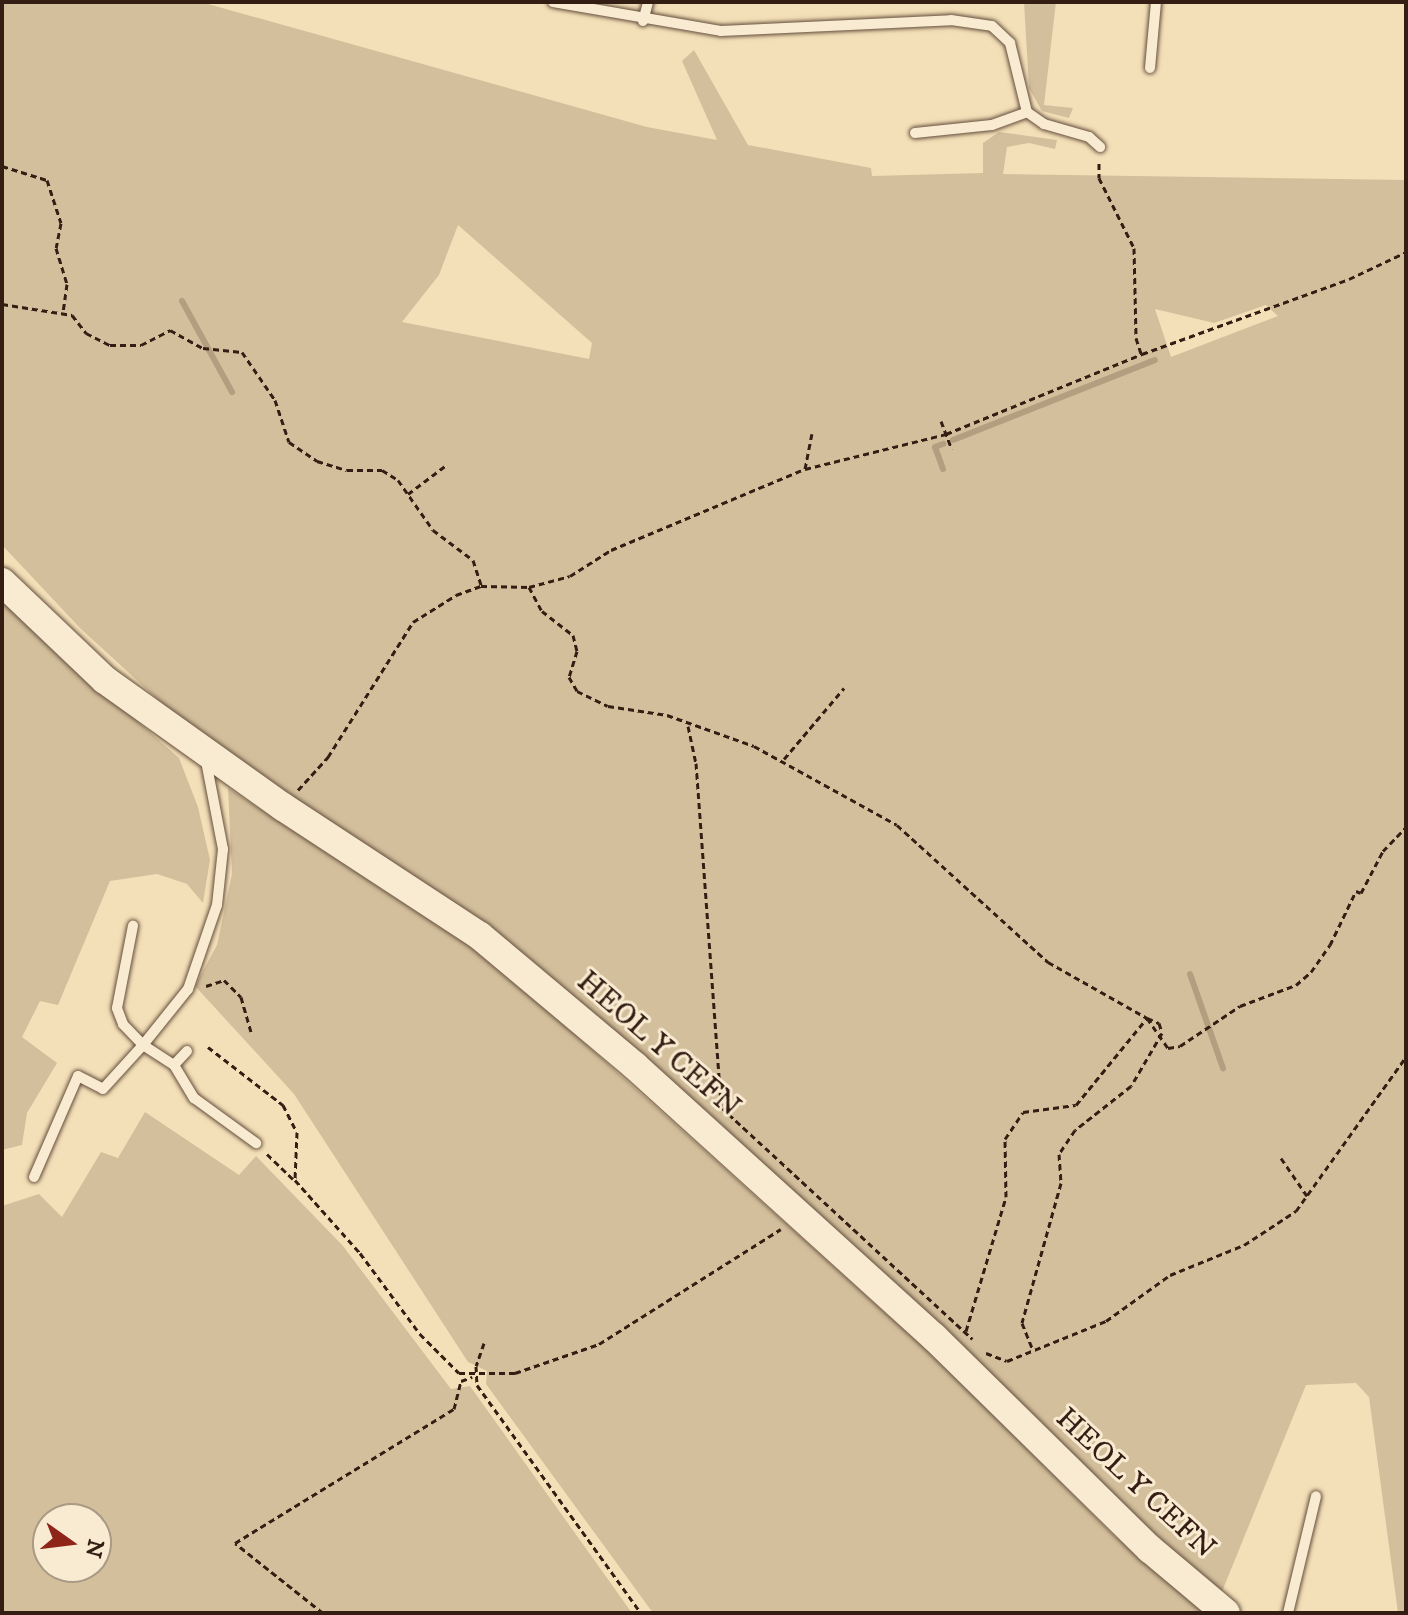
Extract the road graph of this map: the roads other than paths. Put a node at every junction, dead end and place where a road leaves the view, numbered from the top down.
1 (553, 2) edge
2 (648, 2) edge
3 (1156, 2) edge
4 (643, 21) junction
5 (1150, 68) dead end
6 (1027, 112) junction
7 (915, 133) dead end
8 (1100, 147) road end
9 (2, 582) edge
10 (203, 751) junction
11 (133, 926) dead end
12 (143, 1045) junction
13 (187, 1051) dead end
14 (174, 1065) junction
15 (256, 1143) road end
16 (34, 1177) dead end
17 (1316, 1496) dead end
18 (1226, 1613) edge
19 (1288, 1613) edge

1 - 4 lane
2 - 4 lane
3 - 5 lane
4 - 6 lane
6 - 7 lane
6 - 8 lane
9 - 10 street, HEOL Y CEFN
10 - 12 lane
10 - 18 street, HEOL Y CEFN
11 - 12 lane
12 - 14 lane
12 - 16 lane
13 - 14 lane
14 - 15 lane
17 - 19 lane

